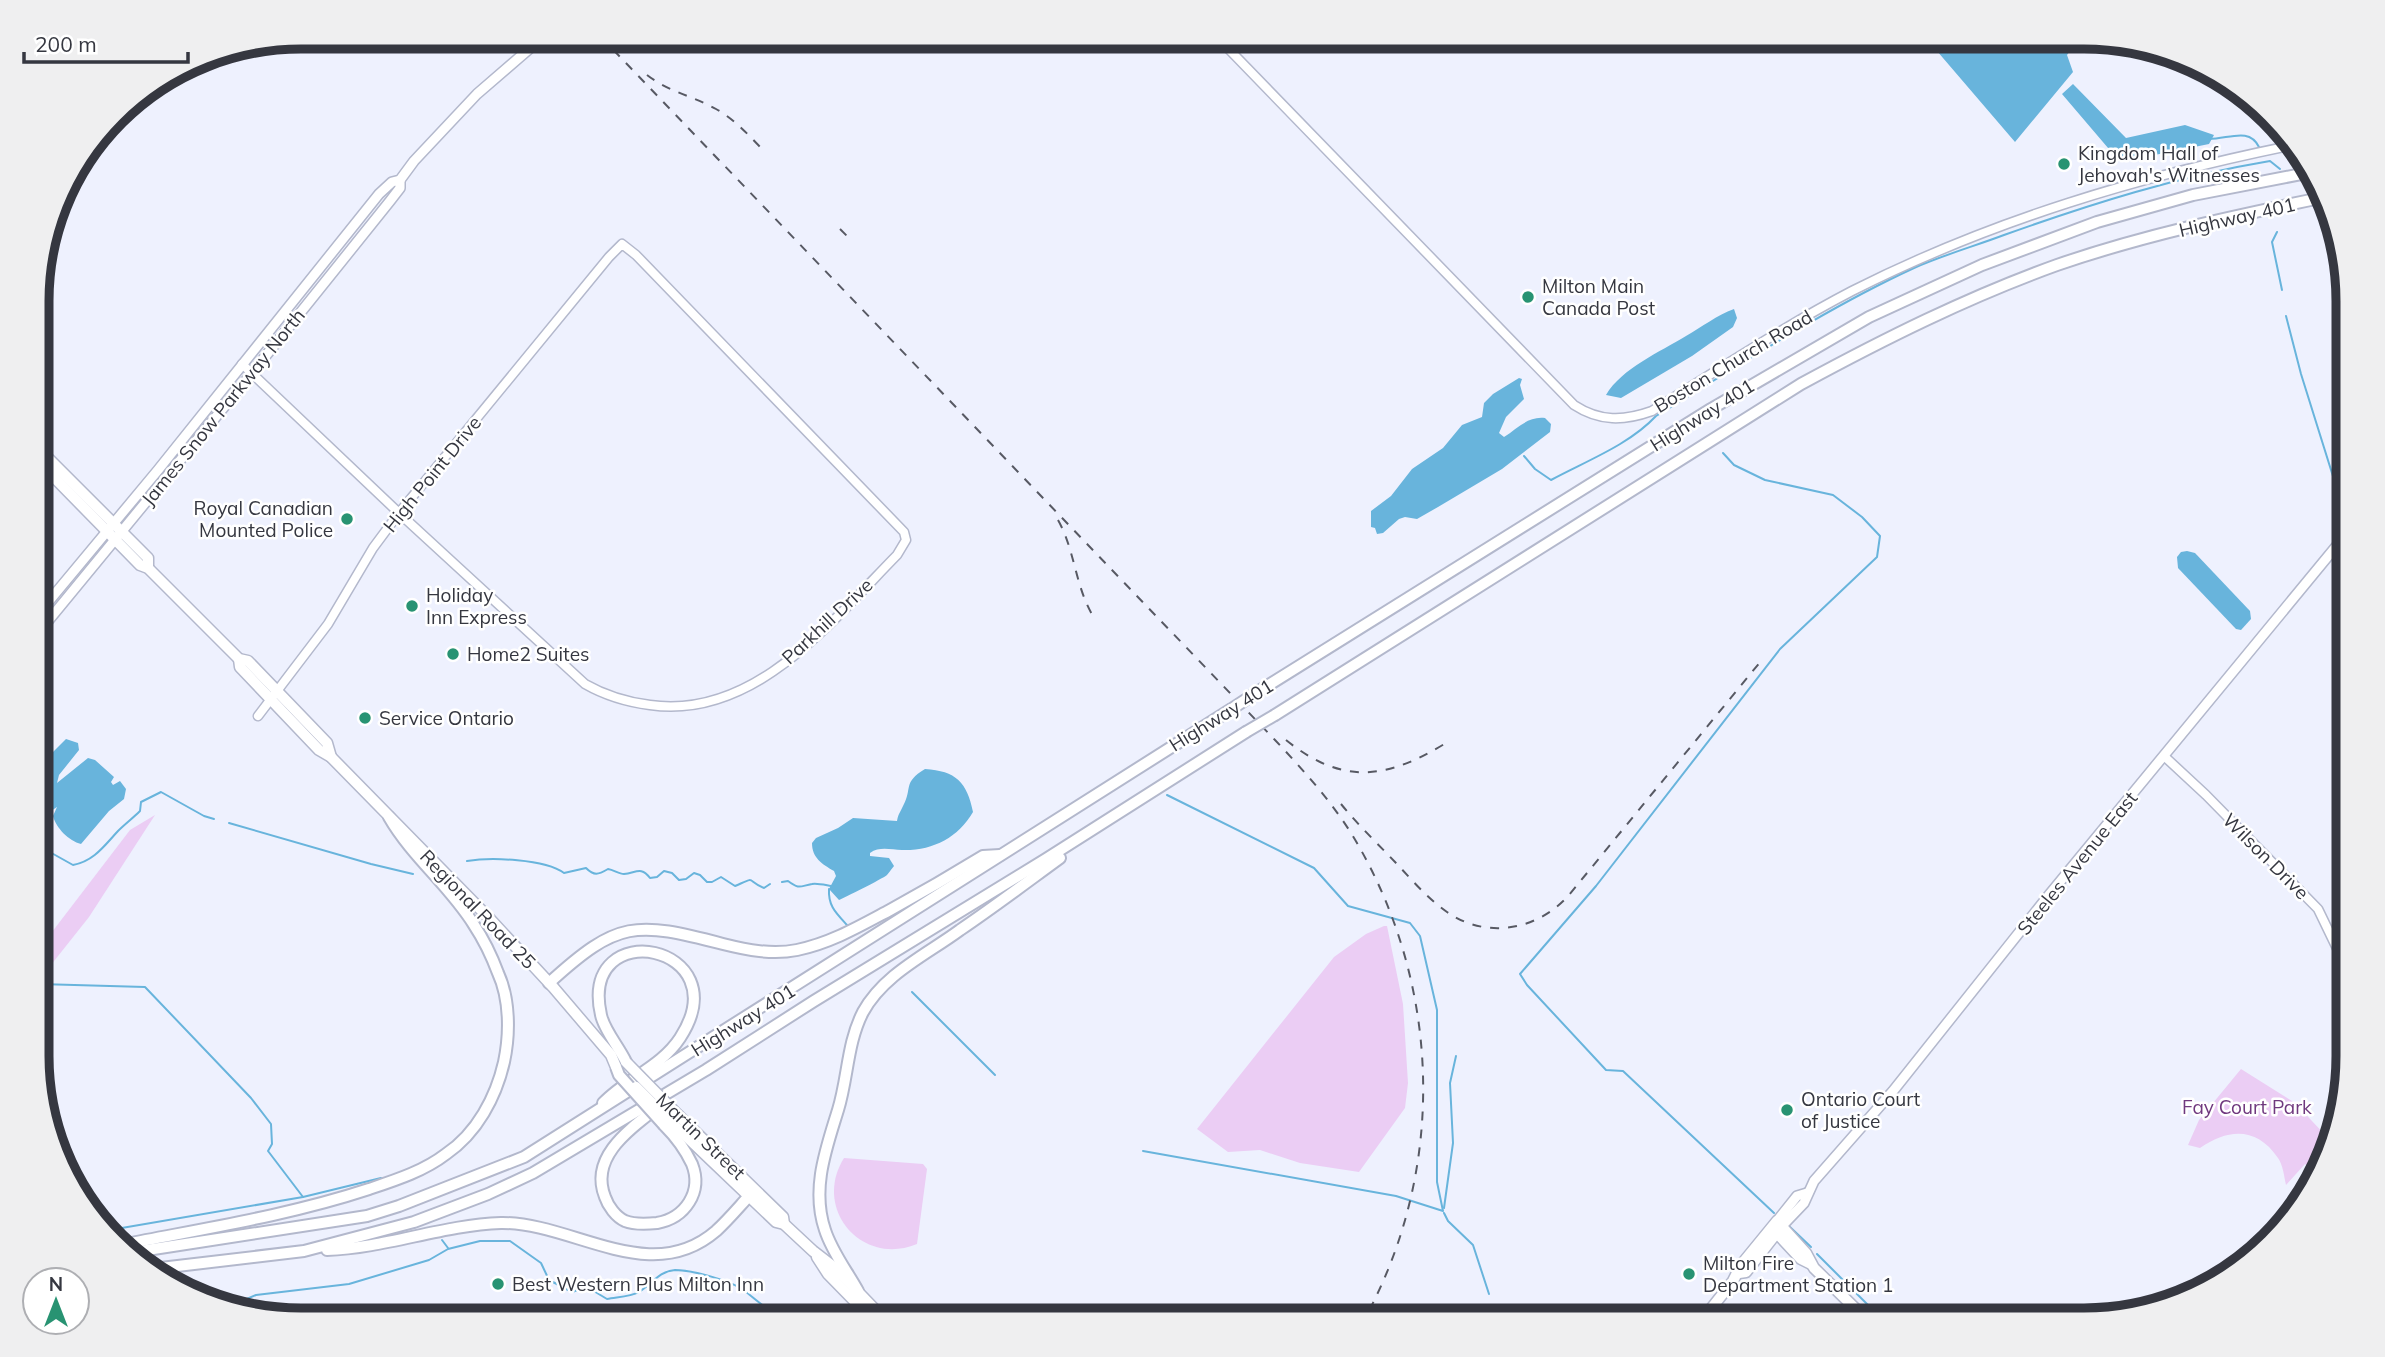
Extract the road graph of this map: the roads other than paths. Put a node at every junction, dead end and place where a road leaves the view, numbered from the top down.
1 (529, 49) edge
2 (1229, 49) edge
3 (2284, 147) edge
4 (2301, 174) edge
5 (2315, 199) edge
6 (622, 244) joint
7 (247, 368) junction
8 (49, 460) edge
9 (49, 471) edge
10 (399, 513) junction
11 (114, 531) junction
12 (2336, 547) edge
13 (49, 602) edge
14 (49, 619) edge
15 (275, 695) junction
16 (258, 716) dead end
17 (2164, 756) junction
18 (389, 817) junction
19 (1070, 845) junction
20 (1003, 855) junction
21 (2336, 946) edge
22 (549, 983) junction
23 (621, 1064) junction
24 (706, 1070) junction
25 (592, 1115) junction
26 (671, 1120) junction
27 (749, 1196) junction
28 (784, 1224) junction
29 (1777, 1227) junction
30 (132, 1243) edge
31 (141, 1251) edge
32 (304, 1251) junction
33 (813, 1251) junction
34 (164, 1268) edge
35 (858, 1291) junction
36 (861, 1308) edge
37 (874, 1308) edge
38 (1711, 1308) edge
39 (1855, 1308) edge

1 - 7 main road, James Snow Parkway North
2 - 3 street, Boston Church Road
4 - 20 highway, Highway 401, bridge
5 - 19 highway, Highway 401, bridge
6 - 10 street, High Point Drive
6 - 10 street, Parkhill Drive
7 - 10 street, Parkhill Drive
7 - 11 main road, James Snow Parkway North
8 - 11 main road, Regional Road 25
9 - 11 main road, Regional Road 25
10 - 15 street, High Point Drive
11 - 13 main road, James Snow Parkway North
11 - 14 main road, James Snow Parkway North
11 - 15 main road, Regional Road 25
12 - 17 main road, Steeles Avenue East
15 - 16 street, High Point Drive
15 - 18 main road, Regional Road 25
17 - 21 street, Wilson Drive
17 - 29 main road, Steeles Avenue East
18 - 22 main road, Regional Road 25
18 - 30 highway
19 - 24 highway, Highway 401
19 - 35 highway
20 - 22 highway
20 - 25 highway, Highway 401
22 - 23 main road, Regional Road 25
23 - 25 highway
23 - 26 main road, Martin Street, bridge
23 - 26 highway, bridge
24 - 26 highway
24 - 32 highway, Highway 401
25 - 31 highway, Highway 401
26 - 27 main road, Martin Street
26 - 28 main road, Martin Street
27 - 28 main road, Martin Street
27 - 32 highway
28 - 33 main road, Martin Street
29 - 38 main road, Steeles Avenue East
29 - 39 main road
32 - 34 highway, Highway 401
33 - 35 main road, Martin Street
33 - 36 main road, Martin Street
35 - 37 main road, Martin Street

